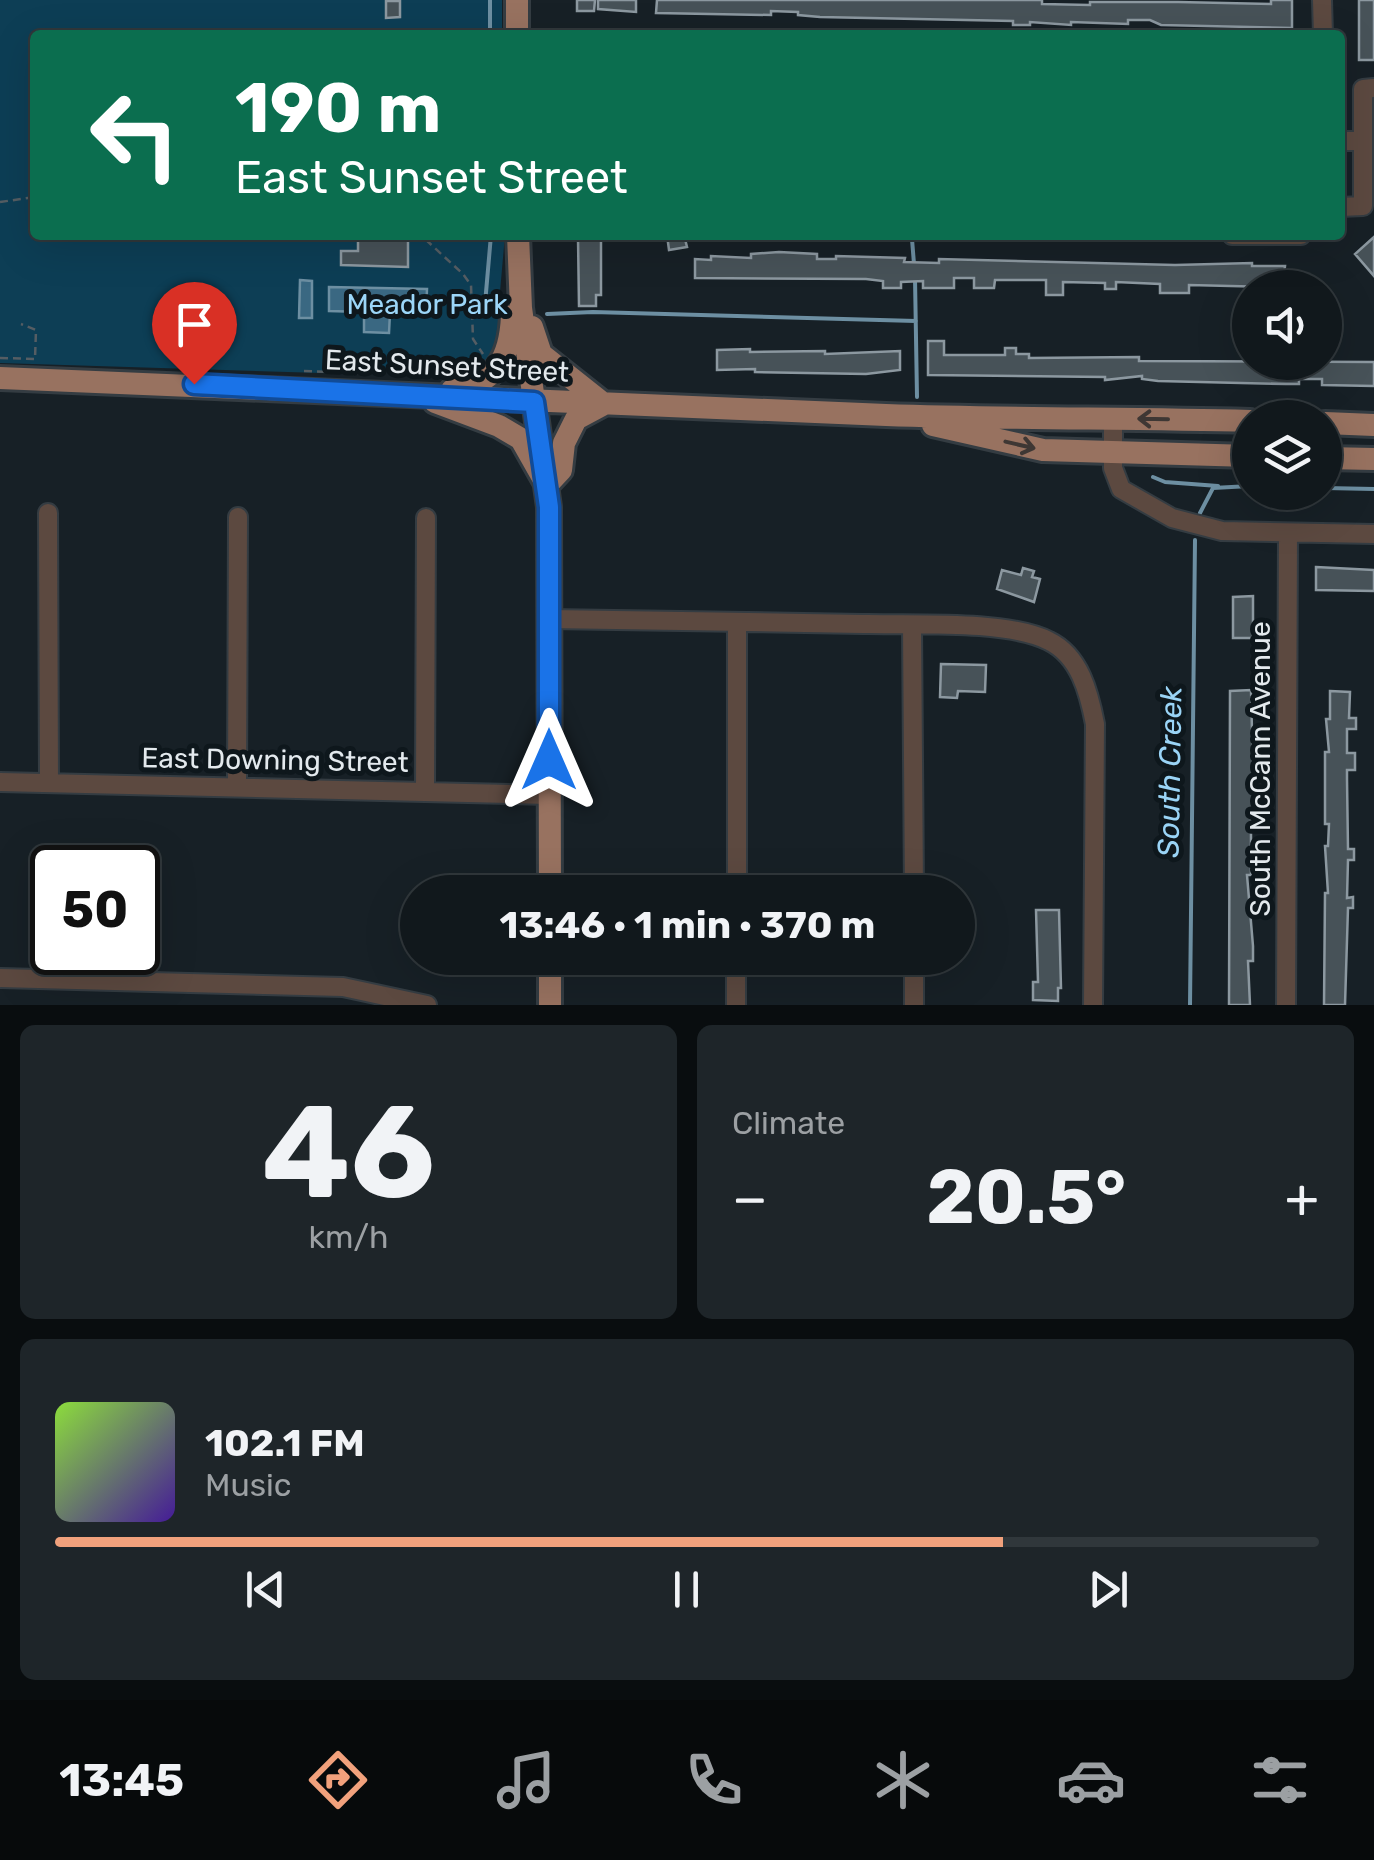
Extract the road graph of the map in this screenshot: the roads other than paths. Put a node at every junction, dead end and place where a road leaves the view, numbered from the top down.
1 (517, 0) edge
2 (1322, 0) edge
3 (517, 30) edge
4 (1322, 30) edge
5 (1374, 88) edge
6 (1345, 141) edge
7 (1363, 141) junction
8 (1369, 168) edge
9 (1345, 207) edge
10 (518, 240) edge
11 (518, 283) junction
12 (0, 378) edge
13 (418, 395) junction
14 (534, 402) junction
15 (604, 404) junction
16 (891, 415) junction
17 (1113, 418) junction
18 (1232, 421) edge
19 (1342, 424) edge
20 (1374, 425) edge
21 (1112, 453) junction
22 (1232, 456) edge
23 (1342, 458) edge
24 (1374, 459) edge
25 (547, 486) junction
26 (48, 513) dead end
27 (238, 517) dead end
28 (426, 518) dead end
29 (1288, 533) junction
30 (1374, 534) edge
31 (549, 619) junction
32 (737, 622) junction
33 (912, 624) junction
34 (0, 782) edge
35 (49, 783) junction
36 (237, 786) junction
37 (425, 792) junction
38 (549, 795) junction
39 (550, 875) edge
40 (736, 875) edge
41 (914, 875) edge
42 (550, 975) edge
43 (736, 975) edge
44 (914, 975) edge
45 (0, 978) edge
46 (427, 1005) edge
47 (549, 1005) edge
48 (736, 1005) edge
49 (914, 1005) edge
50 (1094, 1005) edge
51 (1286, 1005) edge

1 - 3 main road
2 - 4 street
5 - 7 street
6 - 7 street
7 - 8 street
8 - 9 street
10 - 11 main road
11 - 13 main road
11 - 14 main road
11 - 15 main road
12 - 13 main road, East Sunset Street
13 - 14 main road, East Sunset Street
13 - 25 main road
14 - 15 main road, East Sunset Street
14 - 25 main road
15 - 16 main road, East Sunset Street
15 - 25 main road
16 - 17 main road, East Sunset Street
16 -> 21 main road, East Sunset Street
18 -> 17 main road, East Sunset Street
17 - 21 street
19 - 20 main road
21 - 22 main road, East Sunset Street
21 - 29 street
23 - 24 main road
25 - 31 main road
26 - 35 street
27 - 36 street
28 - 37 street
29 - 30 street
29 - 51 street, South McCann Avenue
31 - 32 street
31 - 38 main road
32 - 33 street
32 - 40 street
33 - 41 street
33 - 50 street
34 - 35 street, East Downing Street
35 - 36 street, East Downing Street
36 - 37 street, East Downing Street
37 - 38 street, East Downing Street
38 - 39 main road
42 - 47 main road
43 - 48 street
44 - 49 street
45 - 46 street

